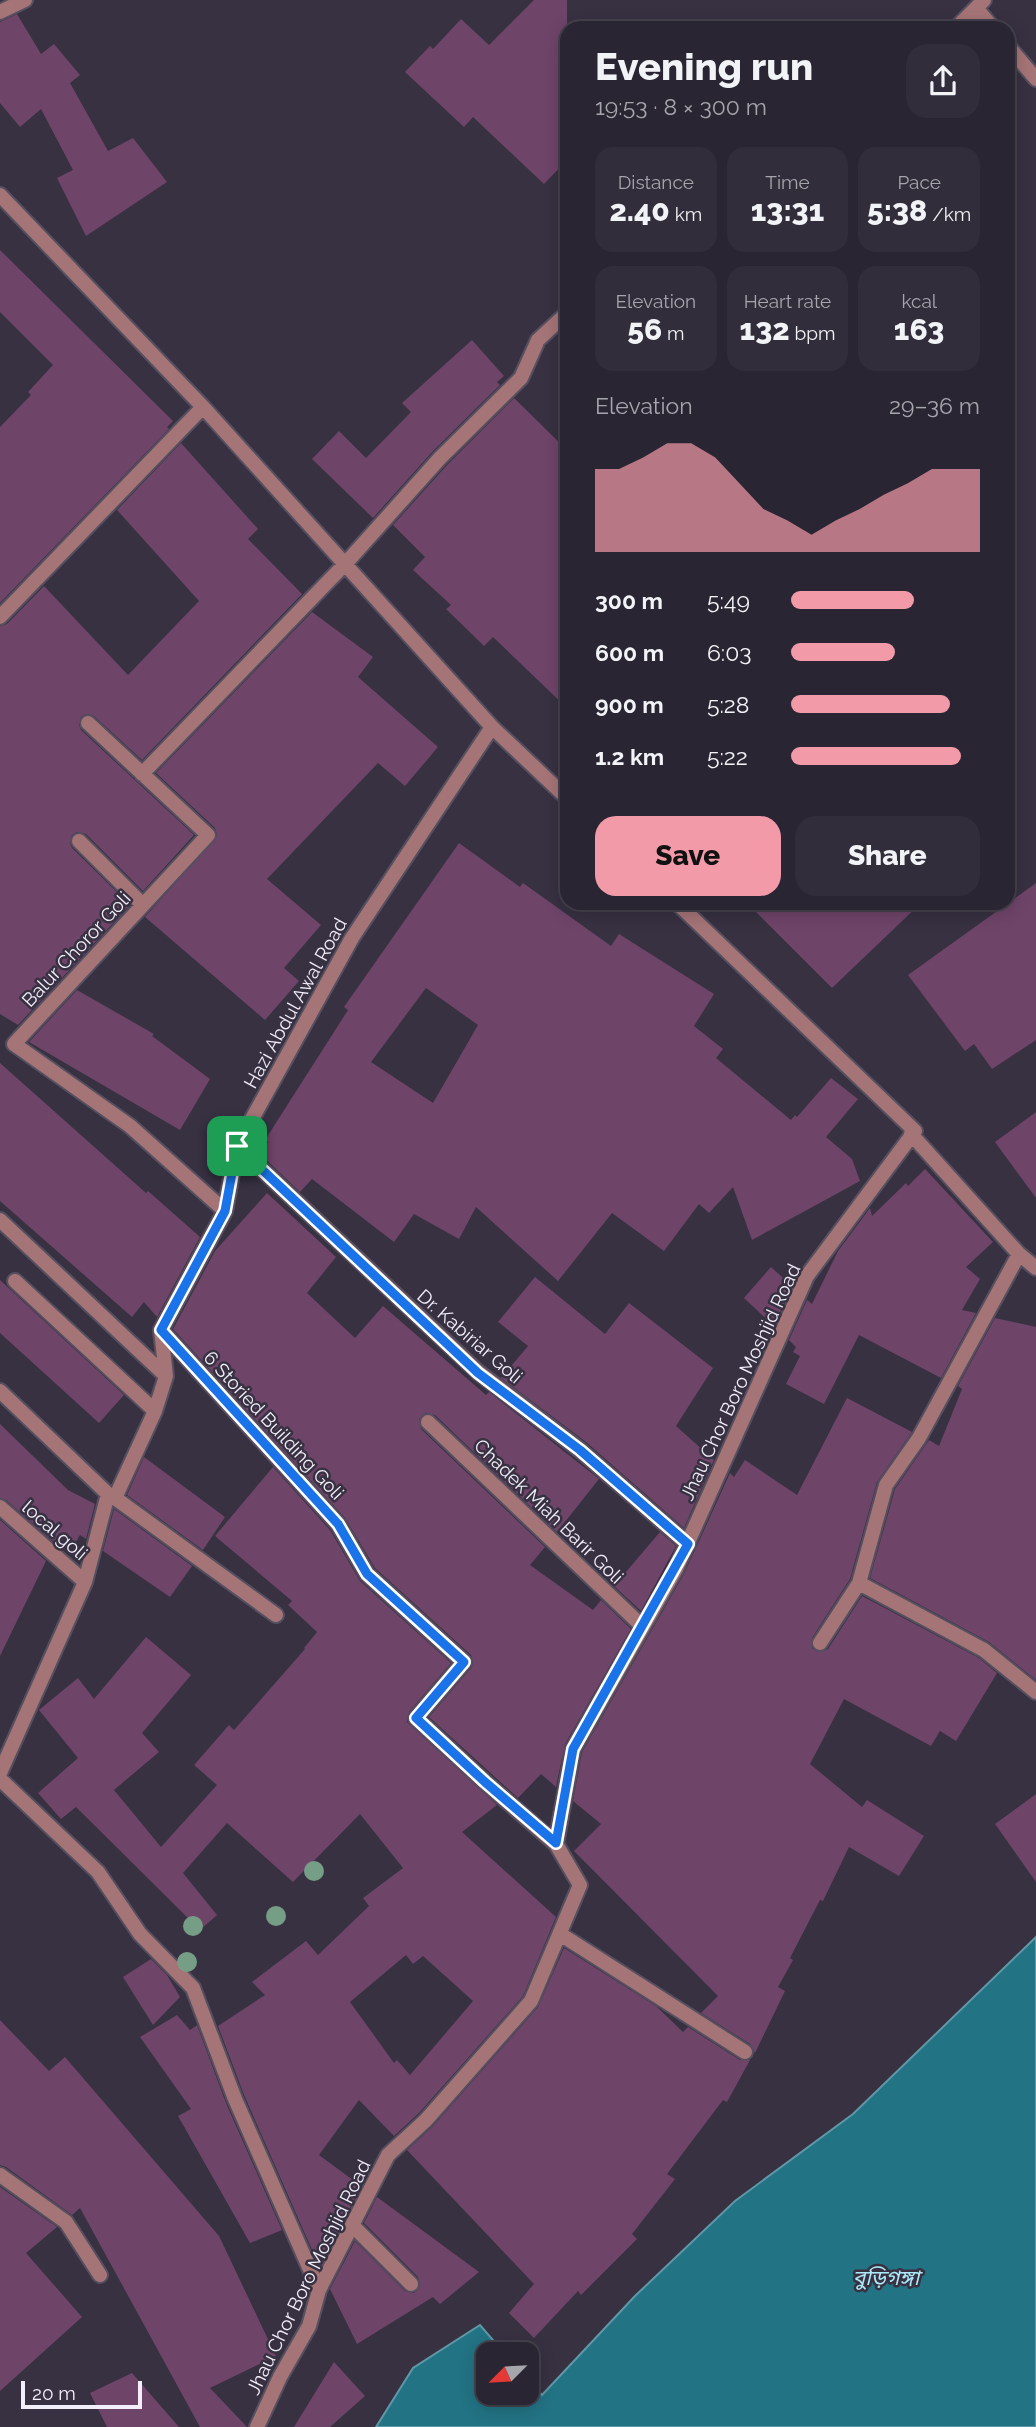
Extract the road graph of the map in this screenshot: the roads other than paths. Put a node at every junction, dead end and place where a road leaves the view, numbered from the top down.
1 (25, 0) edge
2 (981, 4) edge
3 (0, 12) edge
4 (964, 21) edge
5 (990, 21) edge
6 (1015, 54) edge
7 (1036, 79) edge
8 (0, 195) edge
9 (560, 320) edge
10 (203, 407) junction
11 (346, 563) junction
12 (0, 617) edge
13 (88, 723) dead end
14 (492, 727) junction
15 (142, 774) junction
16 (560, 791) edge
17 (79, 841) dead end
18 (143, 905) junction
19 (684, 910) edge
20 (913, 1133) junction
21 (237, 1146) junction
22 (225, 1211) junction
23 (0, 1220) edge
24 (1019, 1254) junction
25 (1036, 1268) edge
26 (15, 1281) dead end
27 (161, 1330) junction
28 (166, 1376) junction
29 (0, 1391) edge
30 (155, 1411) junction
31 (428, 1422) dead end
32 (111, 1496) junction
33 (0, 1507) edge
34 (688, 1544) junction
35 (85, 1582) junction
36 (859, 1583) junction
37 (276, 1615) dead end
38 (643, 1628) junction
39 (820, 1643) dead end
40 (1036, 1692) edge
41 (0, 1773) edge
42 (0, 1779) edge
43 (556, 1843) junction
44 (560, 1934) junction
45 (746, 2052) dead end
46 (0, 2175) edge
47 (352, 2225) junction
48 (100, 2275) dead end
49 (411, 2284) dead end
50 (319, 2290) junction
51 (257, 2427) edge

1 - 3 street
2 - 4 street
2 - 5 street
6 - 7 street
8 - 10 street
9 - 11 street
10 - 11 street
10 - 12 street
11 - 14 street
11 - 15 street
13 - 15 street, Balur Choror Goli
14 - 16 street
14 - 21 street, Hazi Abdul Awal Road
15 - 18 street, Balur Choror Goli
17 - 18 street
18 - 22 street, Balur Choror Goli
19 - 20 street
20 - 24 street
20 - 34 street, Jhau Chor Boro Moshjid Road
21 - 22 street, Hazi Abdul Awal Road
21 - 34 street, Dr. Kabiriar Goli
22 - 27 street, Hazi Abdul Awal Road
23 - 28 street
24 - 25 street
24 - 36 street
26 - 30 street
27 - 28 street
27 - 43 street, 6 Storied Building Goli
28 - 30 street
29 - 32 street
30 - 32 street
31 - 38 street, Chadek Miah Barir Goli
32 - 35 street
32 - 37 street
33 - 35 street, local goli
34 - 38 street, Jhau Chor Boro Moshjid Road
35 - 41 street
36 - 39 street
36 - 40 street
38 - 43 street, Jhau Chor Boro Moshjid Road
42 - 50 street
43 - 44 street, Jhau Chor Boro Moshjid Road
44 - 45 street
44 - 47 street, Jhau Chor Boro Moshjid Road
46 - 48 street
47 - 49 street
47 - 50 street, Jhau Chor Boro Moshjid Road
50 - 51 street, Jhau Chor Boro Moshjid Road

